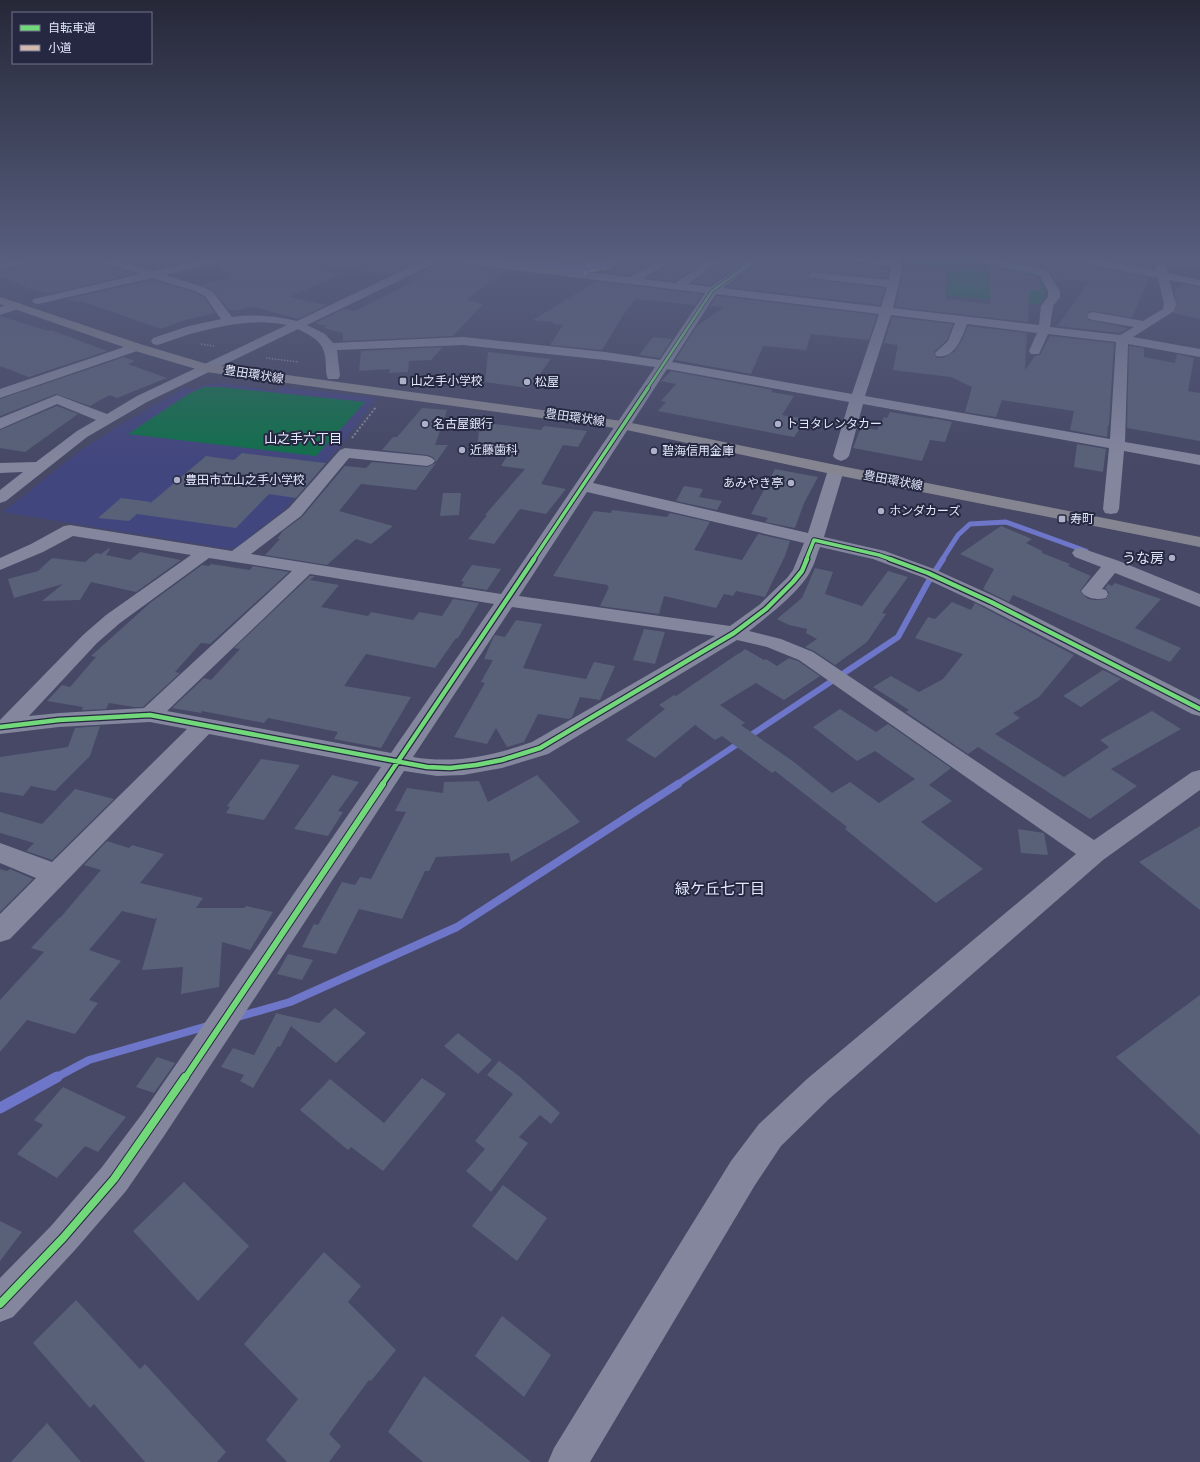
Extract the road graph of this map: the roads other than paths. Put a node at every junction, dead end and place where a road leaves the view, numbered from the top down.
1 (72, 325) edge
2 (111, 325) edge
3 (209, 325) edge
4 (296, 325) edge
5 (301, 325) edge
6 (689, 325) edge
7 (881, 325) edge
8 (960, 325) edge
9 (1005, 325) edge
10 (1045, 325) edge
11 (1145, 325) edge
12 (1044, 330) junction
13 (1122, 339) junction
14 (157, 341) junction
15 (136, 347) junction
16 (330, 348) junction
17 (1035, 351) dead end
18 (1200, 352) edge
19 (941, 353) dead end
20 (224, 359) junction
21 (662, 364) junction
22 (206, 368) junction
23 (333, 376) junction
24 (6, 377) dead end
25 (25, 385) junction
26 (0, 394) edge
27 (857, 399) junction
28 (108, 419) junction
29 (626, 420) junction
30 (0, 425) edge
31 (1116, 445) junction
32 (802, 449) dead end
33 (826, 454) dead end
34 (857, 459) dead end
35 (1200, 460) edge
36 (427, 461) dead end
37 (839, 463) junction
38 (38, 467) junction
39 (0, 468) edge
40 (583, 486) junction
41 (0, 498) edge
42 (1096, 506) dead end
43 (1119, 511) joint
44 (814, 540) junction
45 (1200, 542) edge
46 (206, 552) junction
47 (1081, 553) dead end
48 (235, 557) junction
49 (0, 565) edge
50 (1112, 565) junction
51 (307, 567) junction
52 (1098, 594) dead end
53 (506, 600) junction
54 (1200, 601) edge
55 (734, 633) junction
56 (1200, 709) edge
57 (150, 715) junction
58 (204, 725) junction
59 (4, 726) edge
60 (397, 762) junction
61 (1200, 778) edge
62 (1094, 853) junction
63 (0, 854) edge
64 (57, 875) junction
65 (0, 932) edge
66 (0, 1304) edge
67 (568, 1462) edge

1 - 15 main road, 豊田環状線
2 - 14 main road, 豊田環状線
3 - 14 street
4 - 20 street
5 - 16 street
6 - 21 street
7 - 27 street
8 - 19 street
9 - 12 street
10 - 12 street
11 - 13 street
12 - 13 street
12 - 17 street
13 - 18 street
13 - 31 street
14 - 20 main road, 豊田環状線
15 - 22 main road, 豊田環状線
15 - 25 street
16 - 21 street
16 - 23 street
20 - 22 street
20 - 23 main road, 豊田環状線
21 - 27 street
21 - 29 street
22 - 28 street
22 - 29 main road, 豊田環状線
23 - 29 main road, 豊田環状線
24 - 25 street
25 - 26 street
27 - 31 street
27 - 37 street
28 - 30 street
28 - 38 street
29 - 32 main road, 豊田環状線
29 - 37 main road, 豊田環状線
29 - 40 street
31 - 35 street
31 - 43 street
33 - 37 main road, 豊田環状線
34 - 37 main road, 豊田環状線
36 - 48 street
37 - 44 street
37 - 45 main road, 豊田環状線
38 - 39 street
38 - 41 street
40 - 44 street
40 - 53 street
42 - 43 main road
44 - 55 street
44 - 56 street
46 - 48 street
46 - 49 street
46 - 59 street
47 - 50 street
48 - 51 street
50 - 52 street
50 - 54 street
51 - 53 street
51 - 57 street
53 - 55 street
53 - 60 street
55 - 60 street
55 - 62 street
57 - 58 street
57 - 59 street
58 - 60 street
58 - 64 street
60 - 66 street
61 - 62 street
62 - 67 street
63 - 64 street
64 - 65 street

